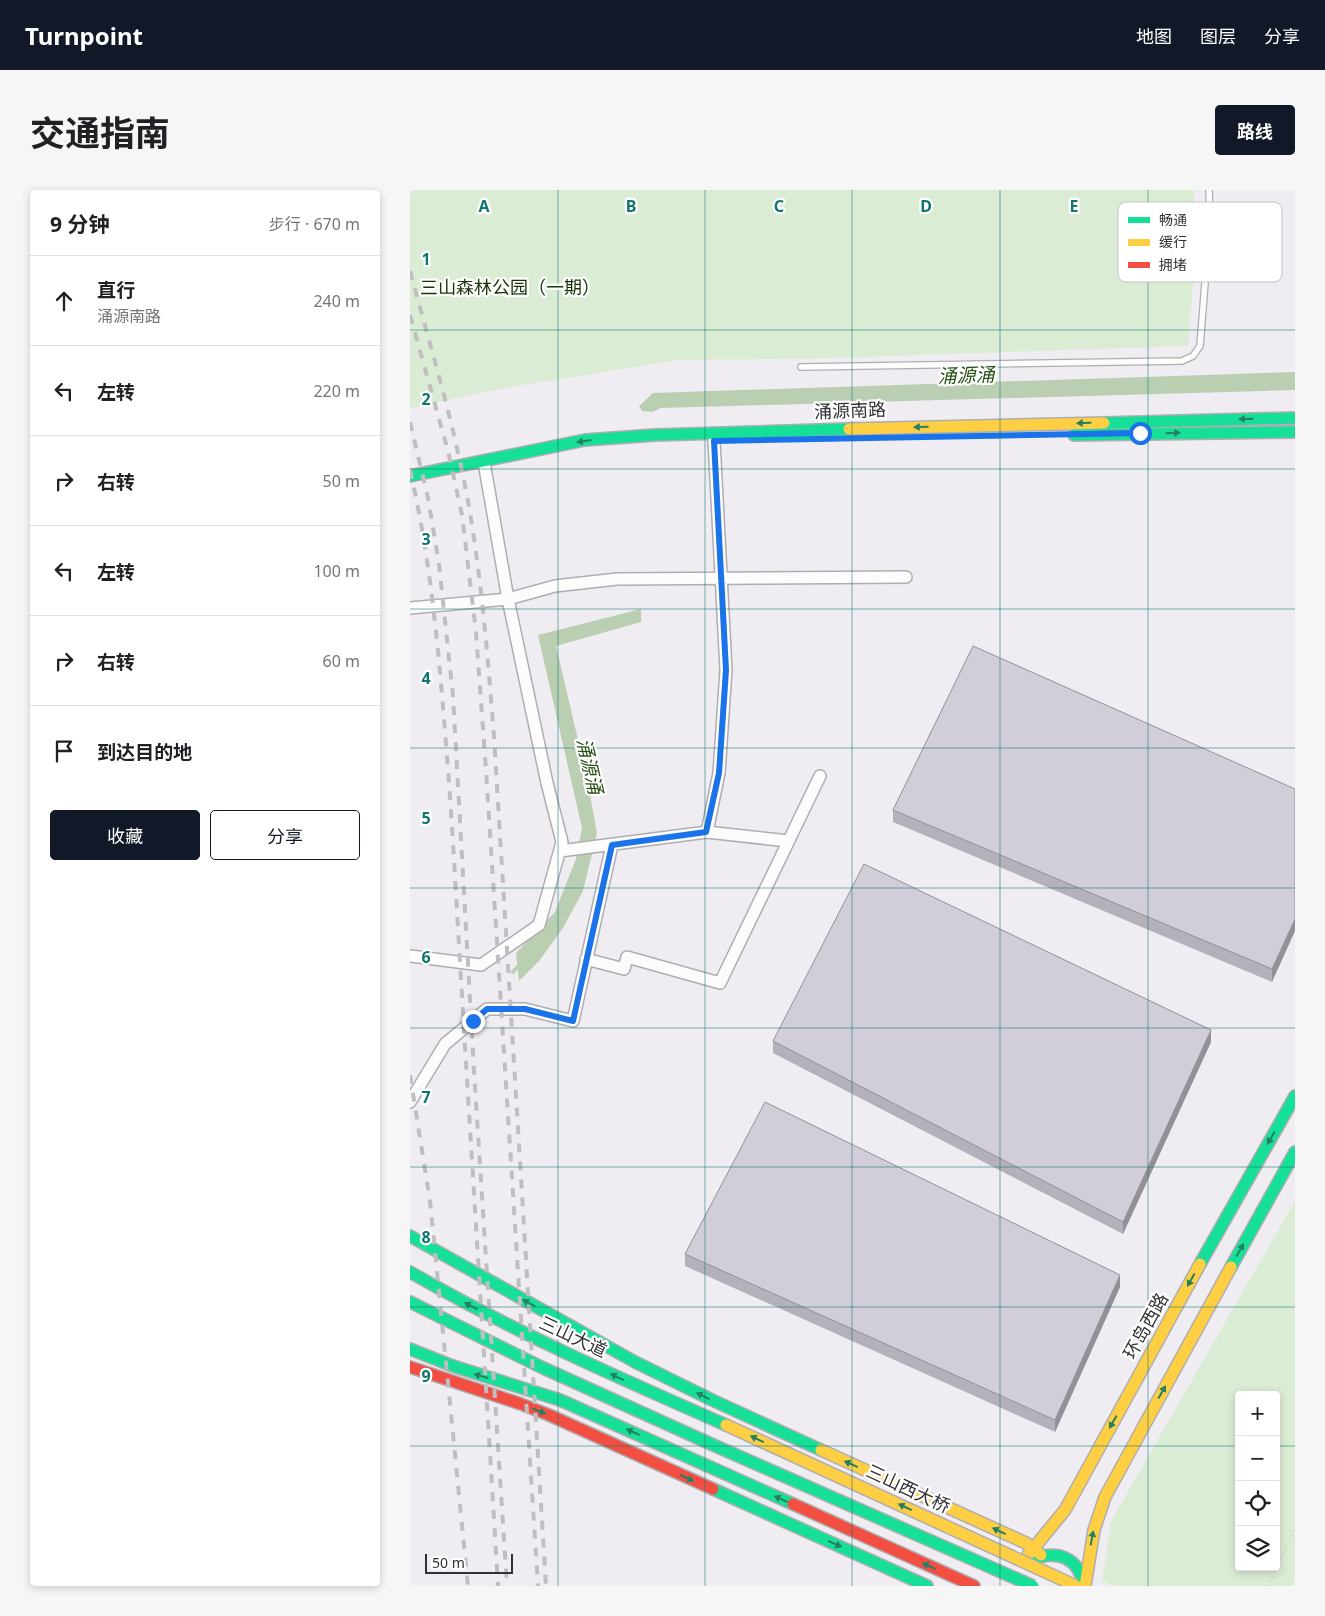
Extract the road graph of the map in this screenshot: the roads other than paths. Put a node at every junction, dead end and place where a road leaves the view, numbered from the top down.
1 (1205, 282) edge
2 (801, 367) dead end
3 (1295, 418) edge
4 (1295, 432) edge
5 (714, 441) junction
6 (485, 468) junction
7 (410, 476) edge
8 (410, 482) edge
9 (906, 577) dead end
10 (721, 578) junction
11 (508, 599) junction
12 (410, 608) edge
13 (820, 776) dead end
14 (706, 832) junction
15 (788, 841) junction
16 (612, 845) junction
17 (560, 851) junction
18 (410, 956) edge
19 (586, 960) junction
20 (1295, 1096) edge
21 (410, 1102) edge
22 (1295, 1152) edge
23 (410, 1236) edge
24 (410, 1272) edge
25 (410, 1302) edge
26 (410, 1350) edge
27 (410, 1367) edge
28 (726, 1424) joint
29 (1107, 1462) junction
30 (1037, 1551) junction
31 (927, 1586) edge
32 (974, 1586) edge
33 (1016, 1586) edge
34 (1033, 1586) edge
35 (1076, 1586) edge
36 (1085, 1586) edge

1 - 2 lane
3 -> 7 main road, 涌源南路
5 -> 4 main road, 涌源南路
5 - 6 main road, 涌源南路
5 - 10 street
6 - 8 main road, 涌源南路
6 - 11 street
9 - 10 street
10 - 11 street
10 - 14 street
11 - 12 street
11 - 17 street
13 - 15 street
14 - 15 street
14 - 16 street
15 - 19 street
16 - 17 street
16 - 19 street
17 - 18 street
19 - 21 street
20 -> 29 main road, 环岛西路
29 -> 22 main road, 环岛西路
30 -> 23 main road
28 -> 24 main road, 三山大道
25 - 34 main road, bridge
32 -> 26 main road
27 -> 31 main road
35 -> 28 main road, 三山西大桥, bridge
29 - 30 main road, 环岛西路
36 -> 29 main road, 环岛西路
30 - 33 main road, 环岛西路
30 - 36 main road

